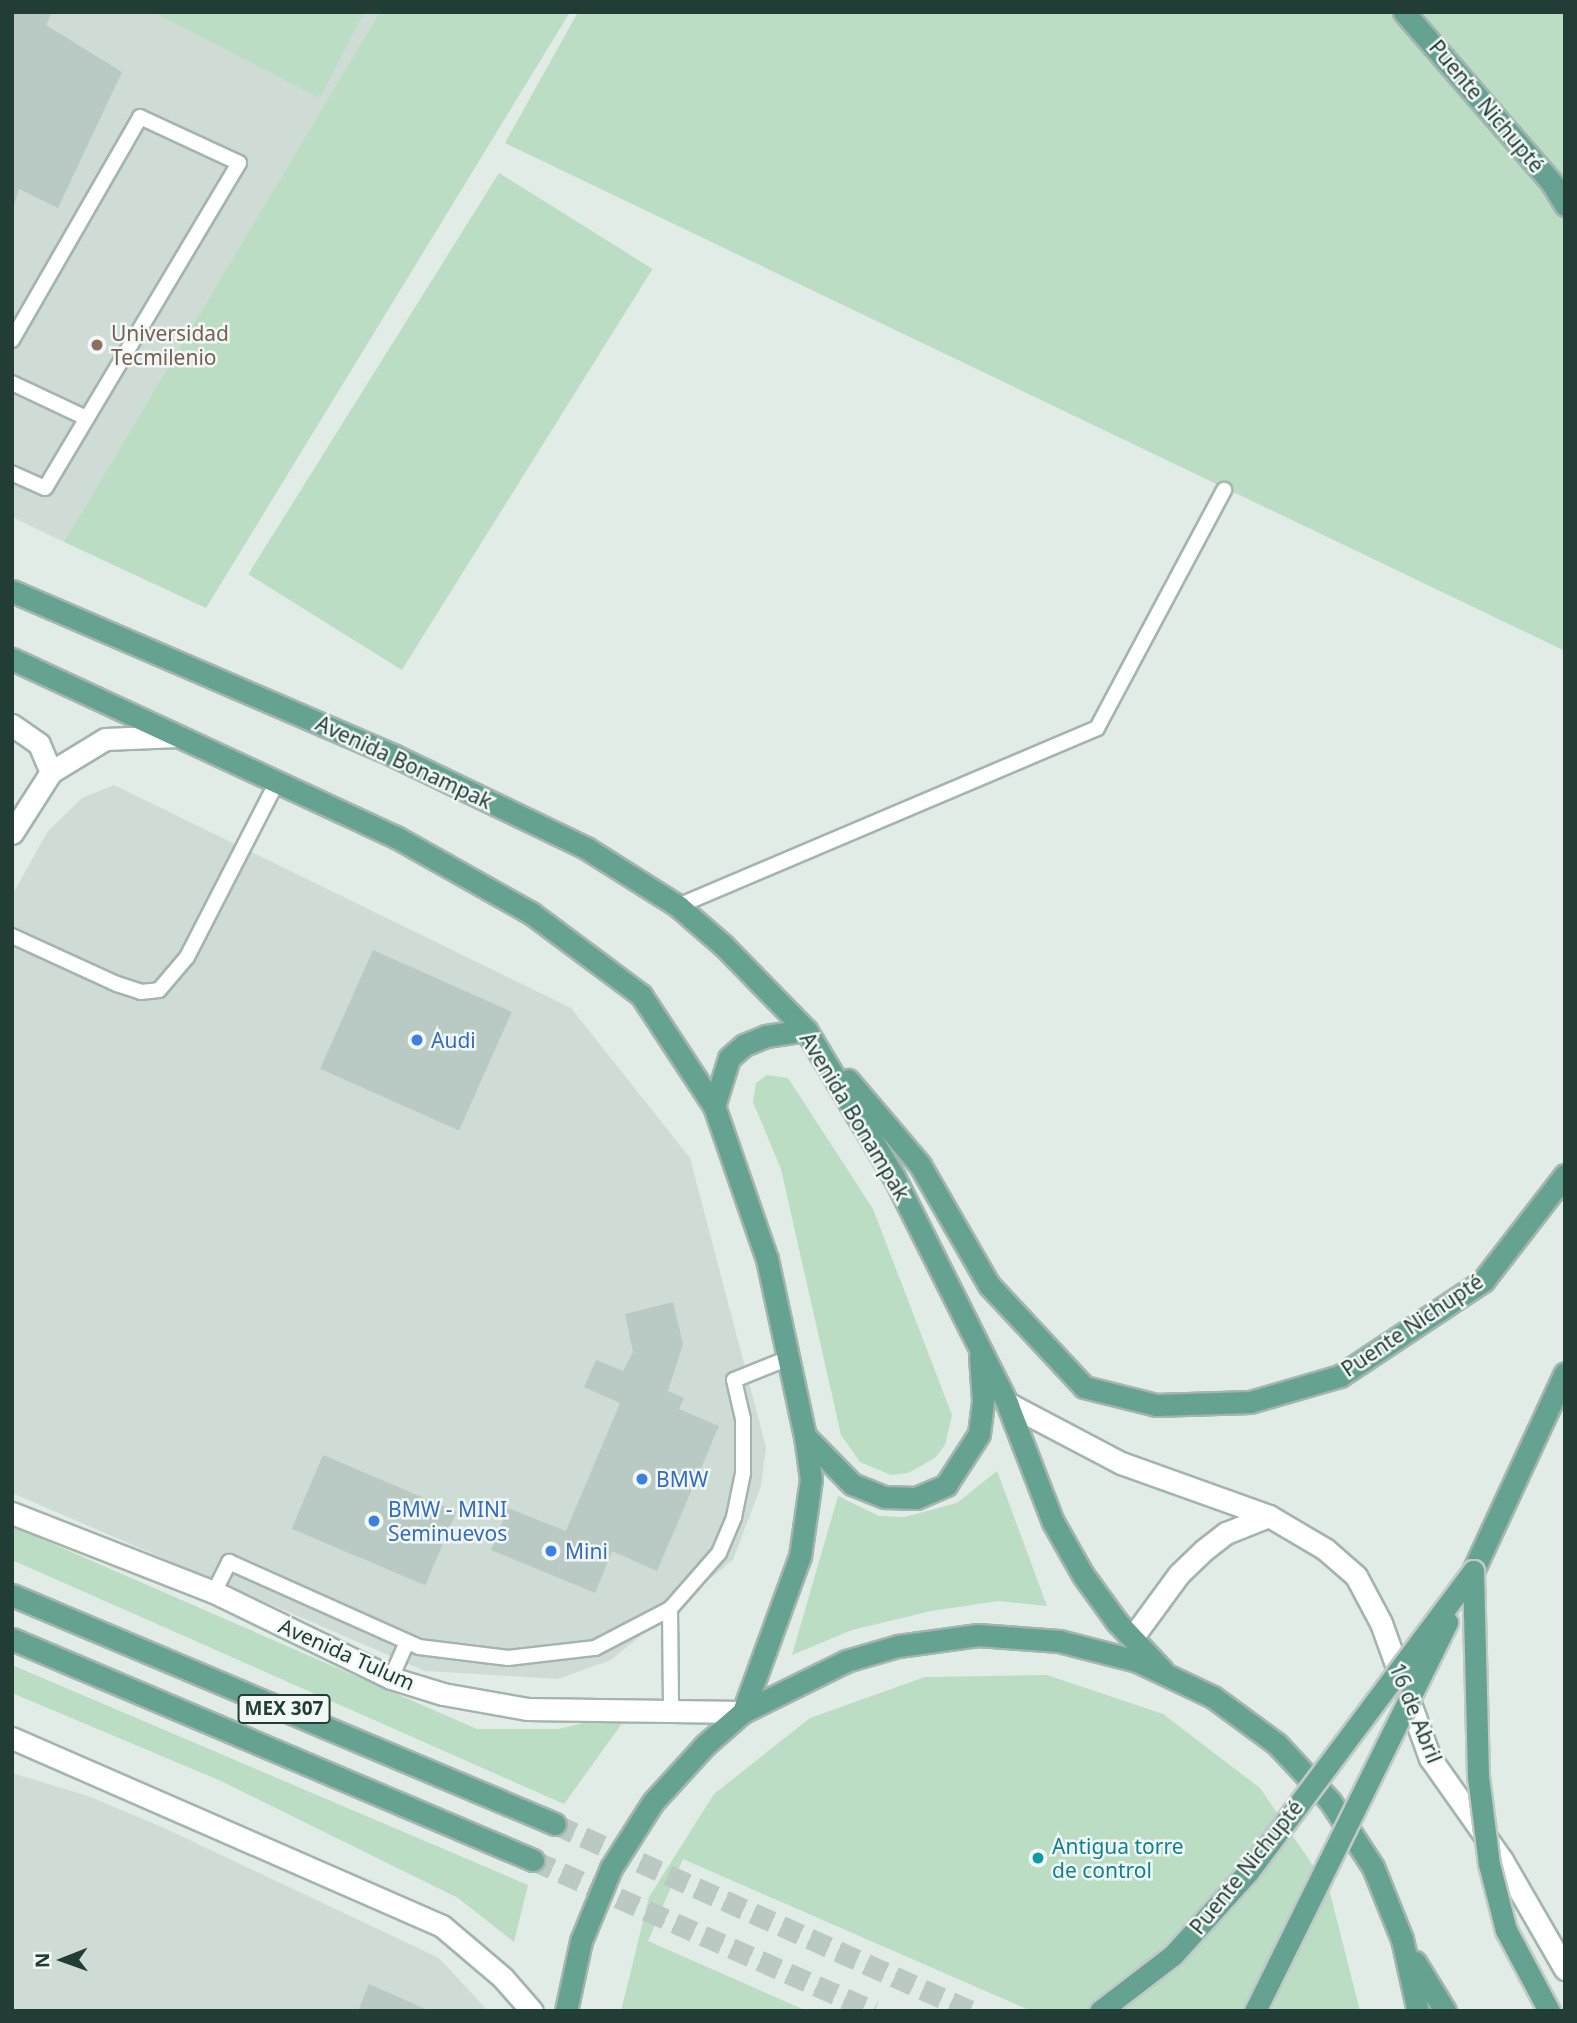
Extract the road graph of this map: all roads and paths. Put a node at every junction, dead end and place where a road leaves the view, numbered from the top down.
1 (1404, 12) edge
2 (1565, 205) edge
3 (12, 340) edge
4 (12, 383) edge
5 (84, 417) junction
6 (12, 473) edge
7 (1224, 490) dead end
8 (12, 591) edge
9 (12, 659) edge
10 (12, 725) edge
11 (178, 736) junction
12 (51, 772) junction
13 (277, 782) junction
14 (12, 832) edge
15 (678, 906) junction
16 (12, 936) edge
17 (806, 1030) junction
18 (714, 1106) junction
19 (1565, 1175) edge
20 (979, 1346) junction
21 (791, 1357) junction
22 (1565, 1373) edge
23 (1007, 1403) junction
24 (805, 1436) junction
25 (12, 1513) edge
26 (1269, 1516) junction
27 (1473, 1571) junction
28 (214, 1592) junction
29 (12, 1595) edge
30 (670, 1609) junction
31 (1132, 1638) junction
32 (12, 1639) edge
33 (407, 1642) junction
34 (1162, 1671) junction
35 (391, 1678) junction
36 (671, 1711) junction
37 (743, 1712) junction
38 (12, 1738) edge
39 (555, 1824) tunnel mouth
40 (533, 1860) tunnel mouth
41 (1402, 1939) junction
42 (1565, 1969) edge
43 (532, 2011) edge
44 (566, 2011) edge
45 (1100, 2011) edge
46 (1255, 2011) edge
47 (1418, 2011) edge
48 (1445, 2011) edge
49 (1549, 2011) edge

1 - 2 main road, Puente Nichupté
3 - 5 lane
4 - 5 lane
5 - 6 lane
7 - 15 lane
8 - 15 main road, Avenida Bonampak
9 - 11 main road
10 - 12 street
11 - 12 street
11 - 13 main road
12 - 14 street
13 - 16 lane
13 - 18 main road
15 - 17 main road, Avenida Bonampak
17 - 18 main road
17 - 19 main road, Puente Nichupté
17 - 20 main road, Avenida Bonampak
18 - 21 main road
20 - 23 main road, Avenida Bonampak
20 - 24 main road
21 - 24 main road
21 - 30 lane
22 - 27 main road, Puente Nichupté
23 - 26 street, 16 de Abril
23 - 31 main road, Avenida Bonampak
24 - 37 main road
25 - 28 street, Avenida Tulum
26 - 31 street
26 - 42 street, 16 de Abril
27 - 45 main road, Puente Nichupté, bridge
27 - 46 main road, Puente Nichupté, bridge
27 - 49 main road, Puente Nichupté, bridge
28 - 33 lane
28 - 35 street, Avenida Tulum
29 - 39 main road, MEX 307
30 - 33 lane
30 - 36 lane
31 - 34 main road, Avenida Bonampak
32 - 40 main road, MEX 307
33 - 35 lane
34 - 37 main road
34 - 41 main road
35 - 36 street, Avenida Tulum
36 - 37 street, Avenida Tulum
37 - 44 main road
38 - 43 street
41 - 47 main road
41 - 48 main road

